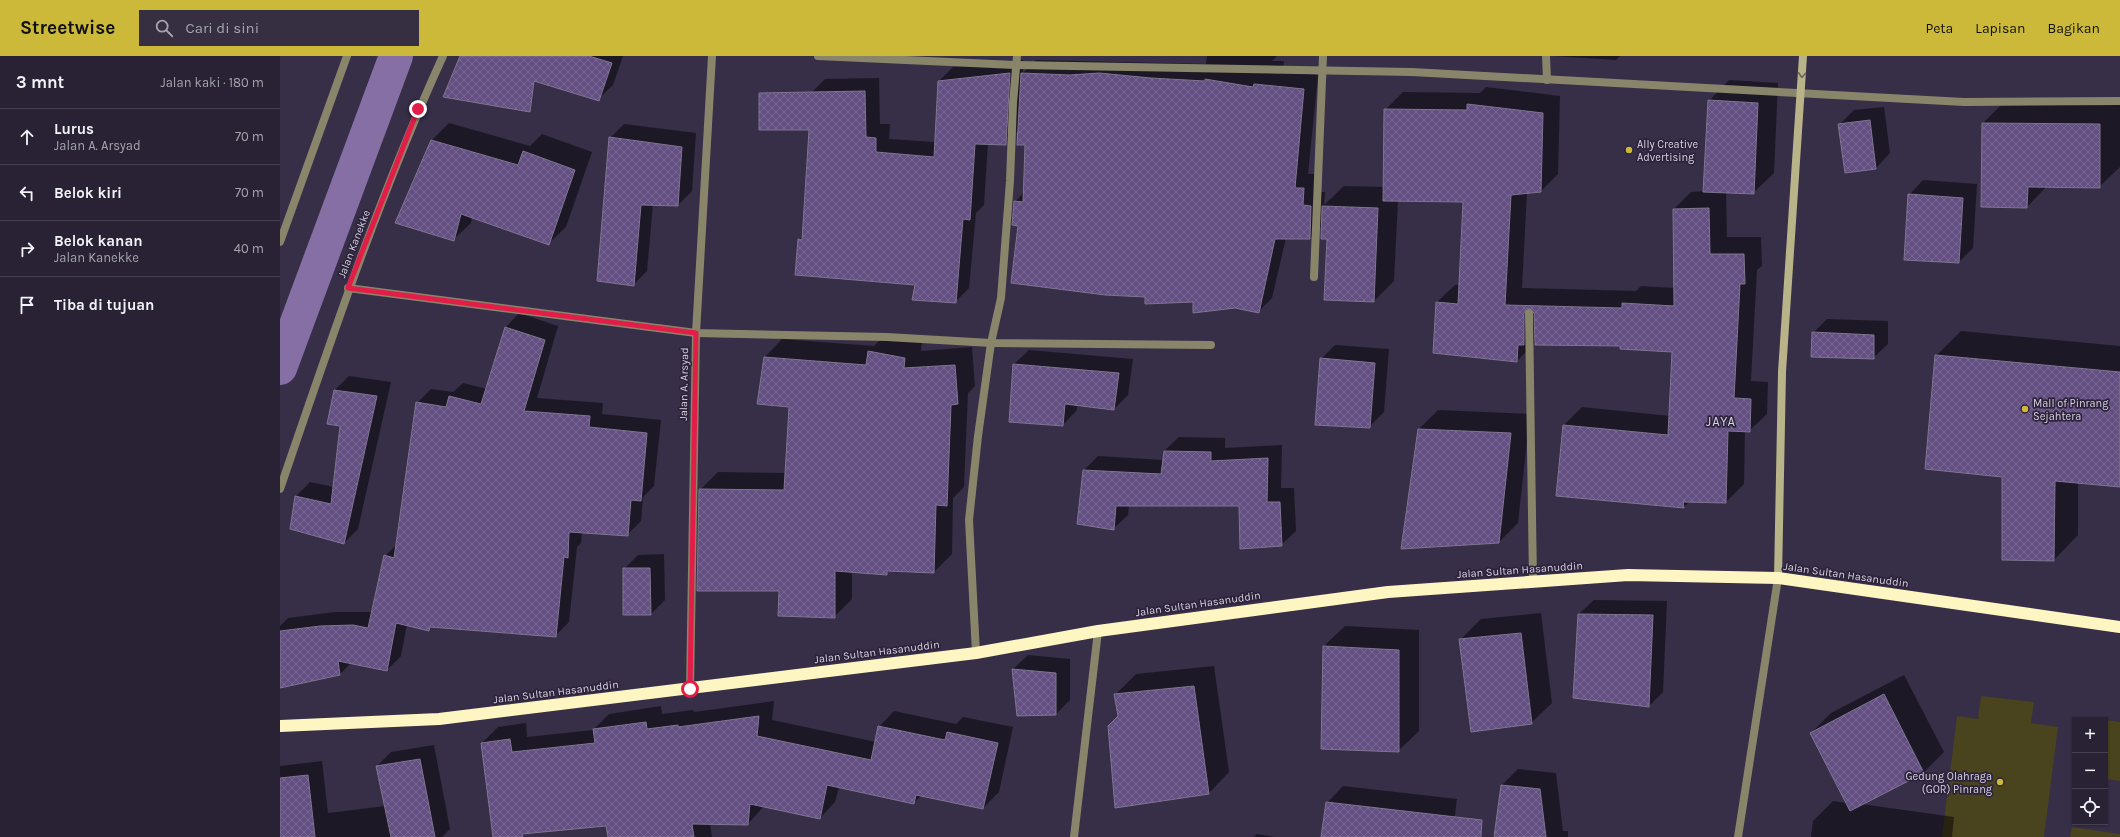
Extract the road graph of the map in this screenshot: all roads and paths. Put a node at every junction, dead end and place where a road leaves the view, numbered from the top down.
1 (347, 56) edge
2 (443, 56) edge
3 (712, 56) edge
4 (818, 56) edge
5 (1017, 56) edge
6 (1323, 56) edge
7 (1546, 56) edge
8 (1803, 56) edge
9 (1015, 65) junction
10 (1322, 72) junction
11 (1547, 80) junction
12 (1802, 94) junction
13 (2120, 101) edge
14 (280, 242) edge
15 (1314, 277) dead end
16 (348, 288) junction
17 (1529, 313) dead end
18 (696, 333) junction
19 (991, 343) junction
20 (1211, 345) dead end
21 (280, 489) edge
22 (1778, 578) junction
23 (1534, 582) junction
24 (2120, 626) edge
25 (1098, 631) junction
26 (976, 653) junction
27 (690, 689) junction
28 (280, 726) edge
29 (1074, 837) edge
30 (1738, 837) edge

1 - 14 street
2 - 16 street, Jalan Kanekke
3 - 18 street, Jalan A. Arsyad
4 - 9 street
5 - 9 street
6 - 10 street
7 - 11 street
8 -> 12 street
9 - 10 street
9 - 19 street
10 - 11 street
10 - 15 street
11 - 12 street
12 - 13 street
12 - 22 street
16 - 18 street
16 - 21 street, Jalan Kanekke
17 - 23 street
18 - 19 street
18 - 27 street, Jalan A. Arsyad
19 - 20 street
19 - 26 street
22 - 23 highway, Jalan Sultan Hasanuddin
22 - 24 highway, Jalan Sultan Hasanuddin
22 - 30 street
23 - 25 highway, Jalan Sultan Hasanuddin
25 - 26 highway, Jalan Sultan Hasanuddin
25 - 29 street
26 - 27 highway, Jalan Sultan Hasanuddin
27 - 28 highway, Jalan Sultan Hasanuddin

